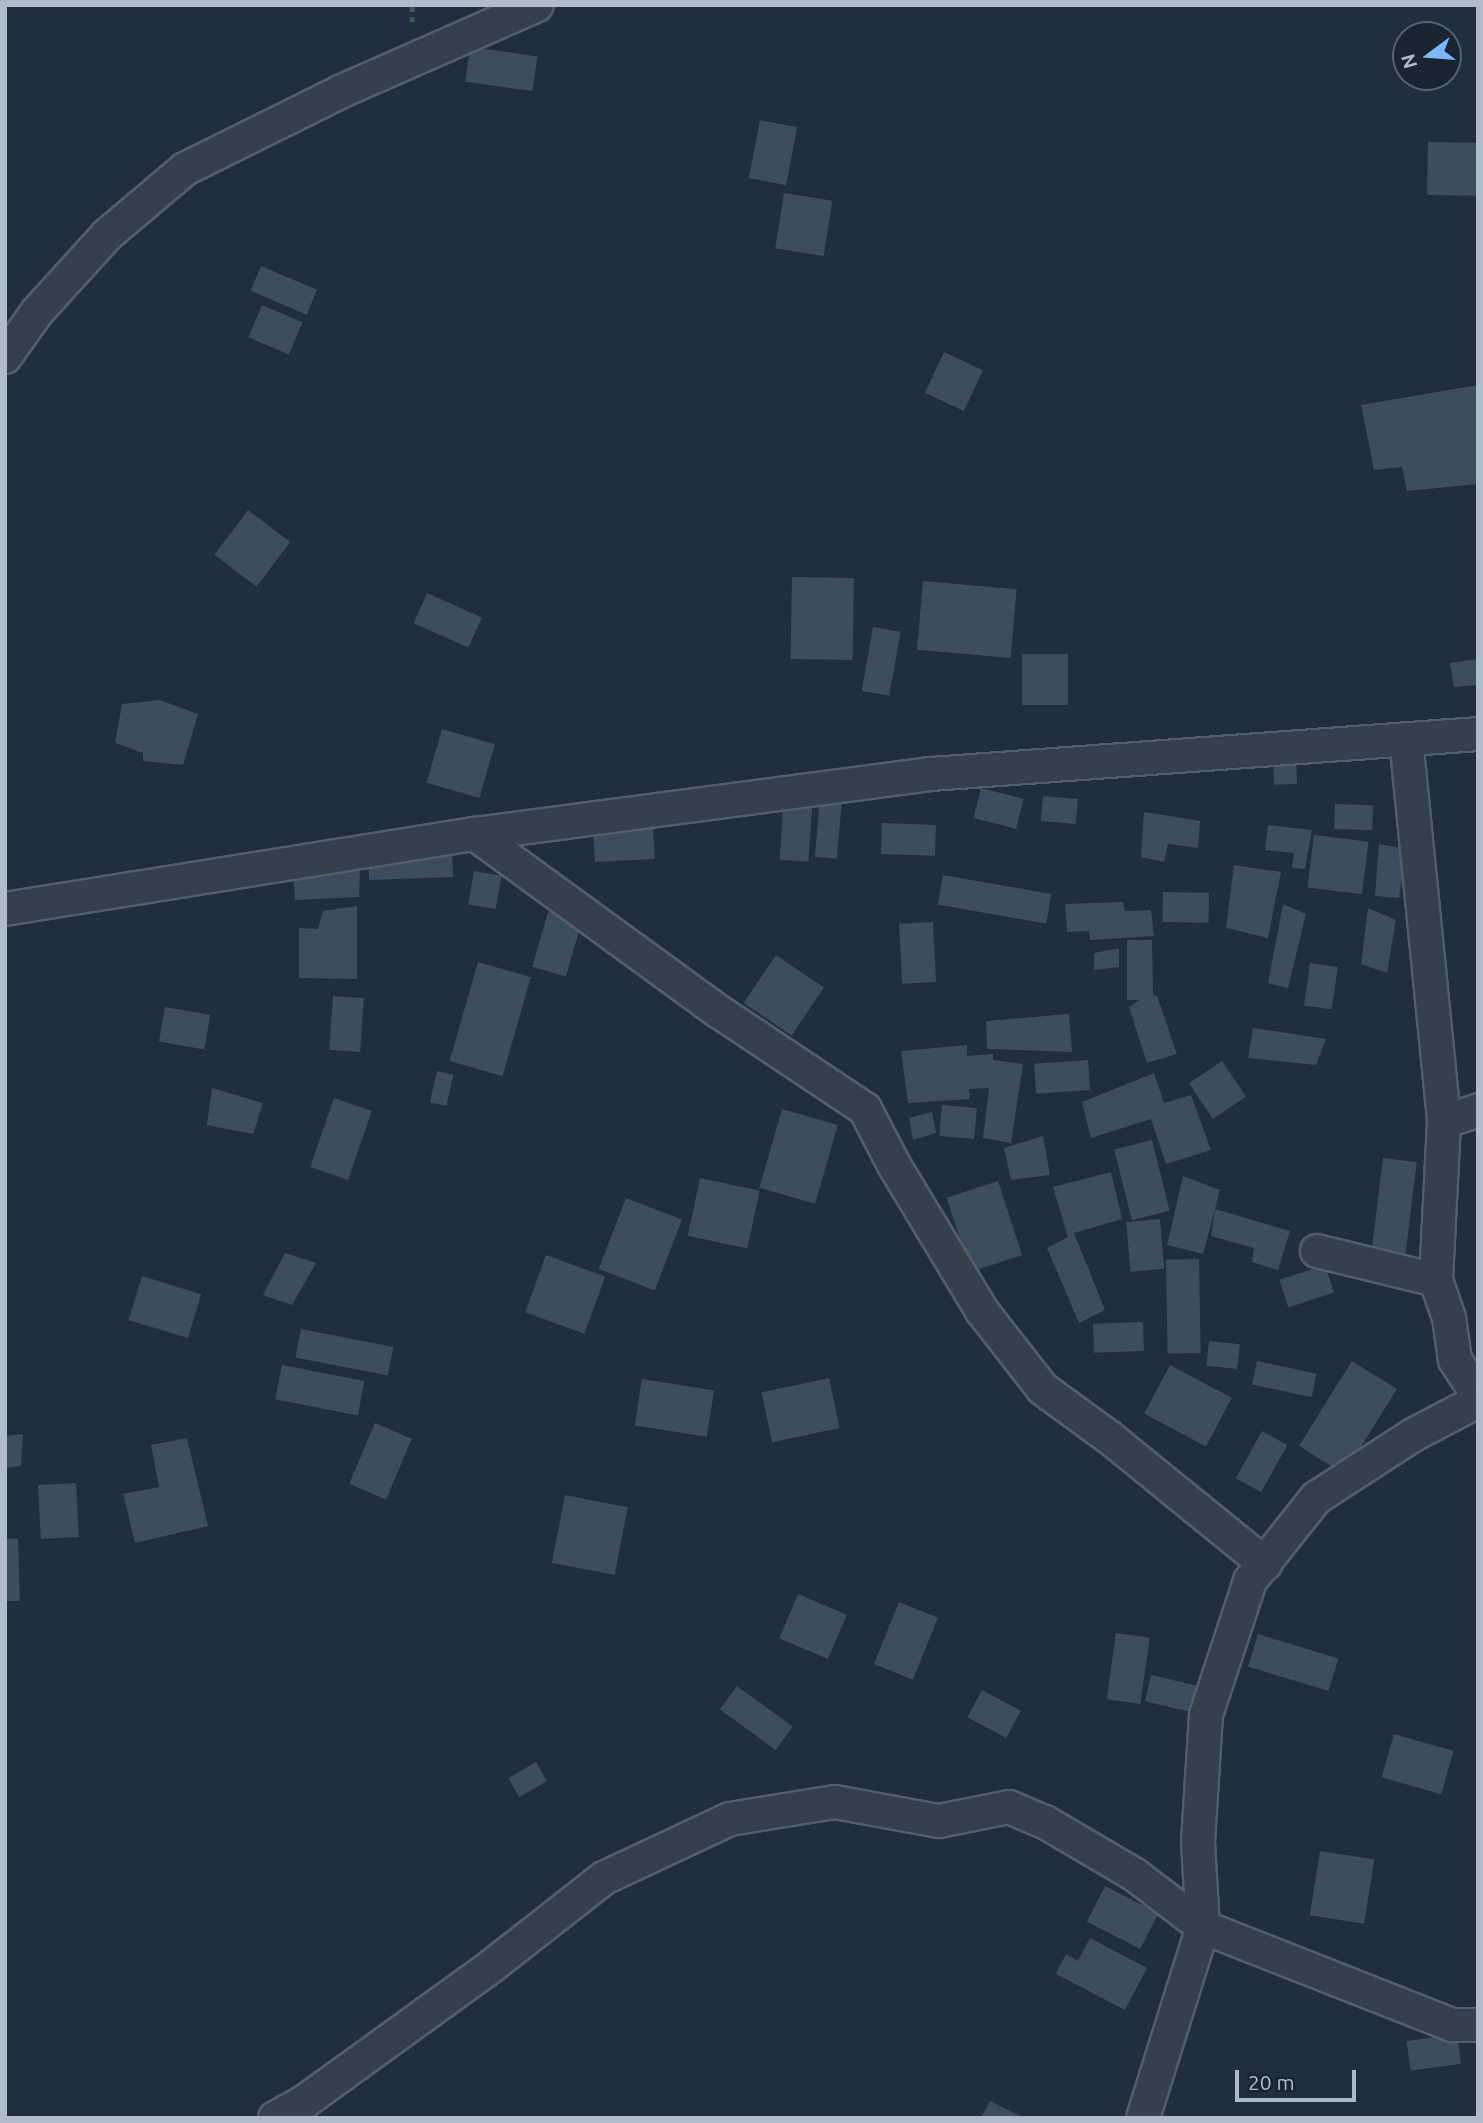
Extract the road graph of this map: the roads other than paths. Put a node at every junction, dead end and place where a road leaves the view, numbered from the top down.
1 (537, 5) edge
2 (5, 357) edge
3 (1478, 734) edge
4 (1406, 739) junction
5 (475, 834) junction
6 (5, 909) edge
7 (1478, 1110) edge
8 (1444, 1122) junction
9 (1317, 1251) dead end
10 (1436, 1280) junction
11 (1478, 1395) edge
12 (1478, 1401) edge
13 (1265, 1564) junction
14 (1203, 1927) junction
15 (1478, 2025) edge
16 (275, 2118) edge
17 (1143, 2118) edge

1 - 2 street
3 - 4 street
4 - 5 street
4 - 8 street
5 - 6 street
5 - 13 street
7 - 8 street
8 - 10 street
9 - 10 street
10 - 11 street
12 - 13 street
13 - 14 street
14 - 15 street
14 - 16 street
14 - 17 street

